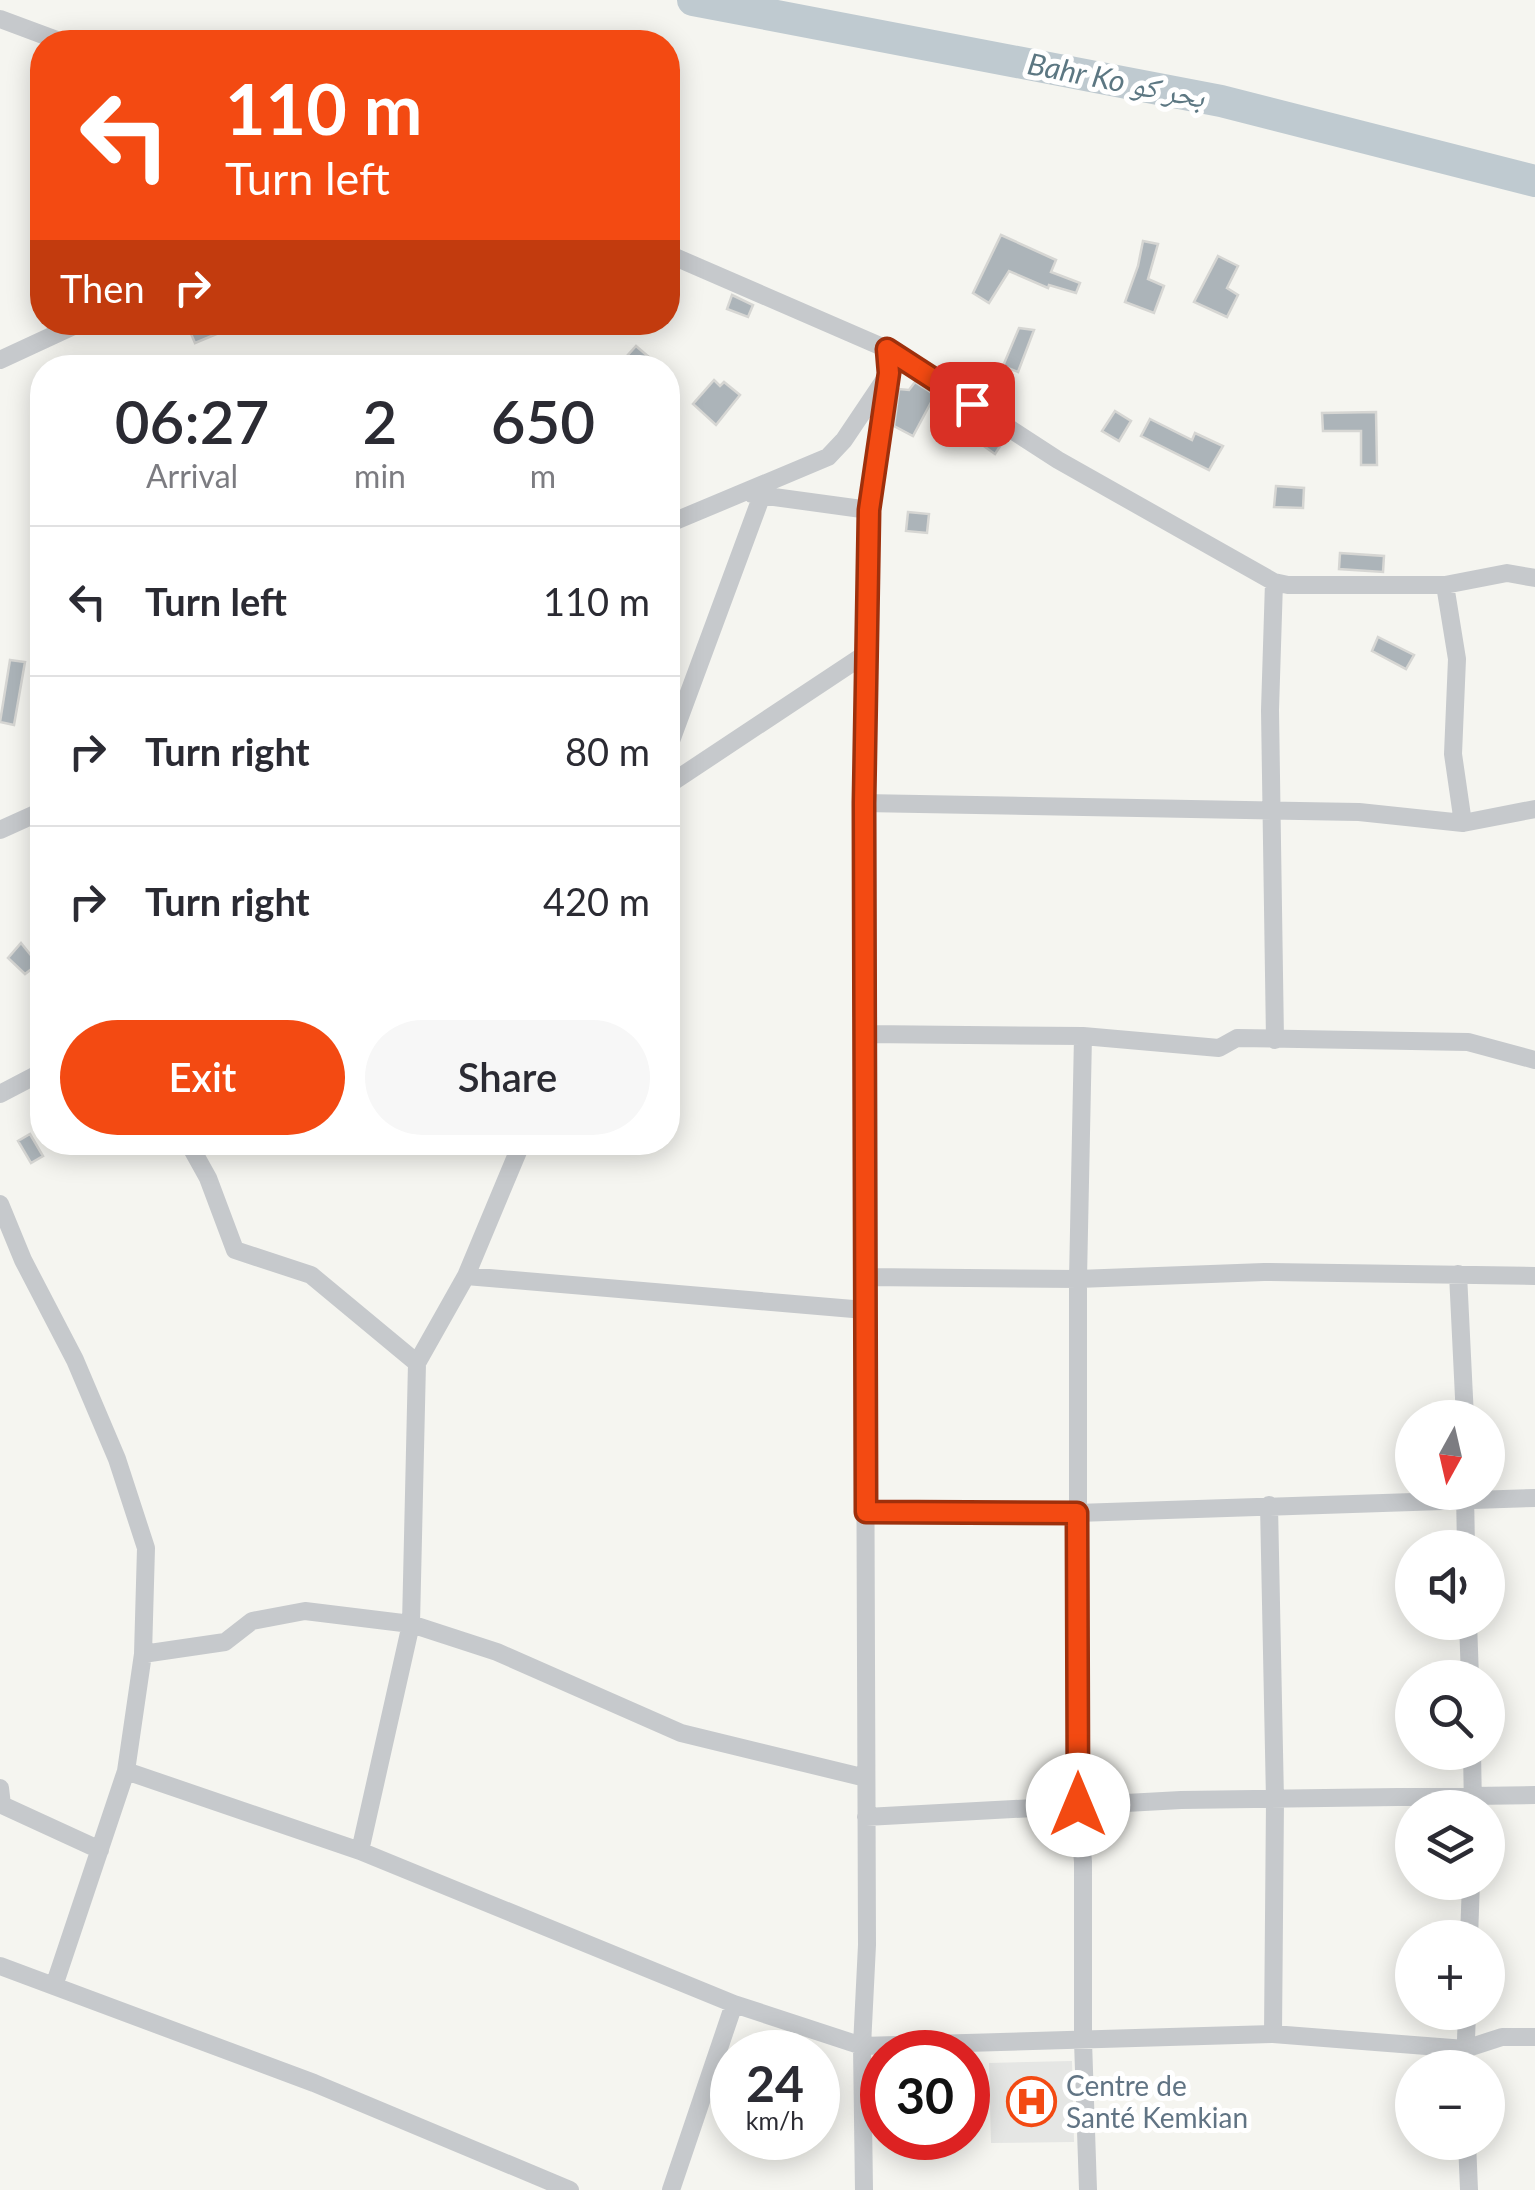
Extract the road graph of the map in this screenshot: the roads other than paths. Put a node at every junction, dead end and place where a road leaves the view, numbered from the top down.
1 (0, 19) edge
2 (30, 30) edge
3 (680, 259) edge
4 (54, 335) edge
5 (887, 349) junction
6 (0, 360) edge
7 (889, 373) junction
8 (736, 493) junction
9 (762, 495) junction
10 (869, 510) junction
11 (680, 519) edge
12 (1535, 578) edge
13 (1274, 582) junction
14 (1445, 586) junction
15 (868, 653) junction
16 (680, 717) edge
17 (680, 777) edge
18 (864, 803) junction
19 (1535, 809) edge
20 (1271, 811) junction
21 (30, 816) edge
22 (1462, 823) junction
23 (0, 830) edge
24 (866, 1034) junction
25 (1082, 1036) junction
26 (1276, 1040) junction
27 (1535, 1060) edge
28 (30, 1078) edge
29 (0, 1094) edge
30 (195, 1155) edge
31 (517, 1155) edge
32 (0, 1204) edge
33 (1458, 1274) junction
34 (466, 1276) junction
35 (1535, 1276) edge
36 (864, 1277) junction
37 (1078, 1279) junction
38 (865, 1310) junction
39 (417, 1363) junction
40 (1464, 1400) edge
41 (1505, 1498) edge
42 (1535, 1498) edge
43 (1395, 1500) edge
44 (1268, 1506) junction
45 (866, 1512) junction
46 (1077, 1513) junction
47 (411, 1624) junction
48 (143, 1654) junction
49 (126, 1772) junction
50 (866, 1778) junction
51 (0, 1788) edge
52 (1535, 1795) edge
53 (1505, 1798) edge
54 (1275, 1800) junction
55 (1395, 1801) edge
56 (1078, 1805) junction
57 (866, 1817) junction
58 (100, 1850) junction
59 (360, 1851) junction
60 (0, 1966) edge
61 (54, 1986) junction
62 (734, 2004) junction
63 (863, 2030) edge
64 (1273, 2034) junction
65 (1535, 2037) edge
66 (1082, 2042) junction
67 (990, 2044) edge
68 (860, 2045) edge
69 (1401, 2050) edge
70 (1478, 2050) edge
71 (864, 2160) edge
72 (1467, 2160) edge
73 (570, 2190) edge
74 (671, 2190) edge
75 (864, 2190) edge
76 (1088, 2190) edge
77 (1468, 2190) edge

1 - 2 street
3 - 5 street
4 - 6 street
5 - 7 street
5 - 13 street
7 - 8 street
7 - 10 street
8 - 9 street
8 - 11 street
9 - 10 street
9 - 16 street
10 - 15 street
12 - 14 street
13 - 14 street
13 - 20 street
14 - 22 street
15 - 17 street
15 - 18 street
18 - 20 street
18 - 24 street
19 - 22 street
20 - 22 street
20 - 26 street
21 - 23 street
24 - 25 street
24 - 36 street
25 - 26 street
25 - 37 street
26 - 27 street
28 - 29 street
30 - 39 street
31 - 34 street
32 - 48 street
33 - 35 street
33 - 37 street
33 - 40 street
34 - 38 street
34 - 39 street
36 - 37 street
36 - 38 street
37 - 46 street
38 - 45 street
39 - 47 street
41 - 42 street
43 - 44 street
44 - 46 street
44 - 54 street
45 - 46 street
45 - 50 street
46 - 56 street
47 - 48 street
47 - 50 street
47 - 59 street
48 - 49 street
49 - 58 street
49 - 59 street
50 - 57 street
51 - 58 street
52 - 53 street
54 - 55 street
54 - 56 street
54 - 64 street
56 - 57 street
56 - 66 street
57 - 63 street
58 - 61 street
59 - 62 street
60 - 61 street
61 - 73 street
62 - 68 street
62 - 74 street
64 - 66 street
64 - 69 street
65 - 70 street
66 - 67 street
66 - 76 street
71 - 75 street
72 - 77 street

